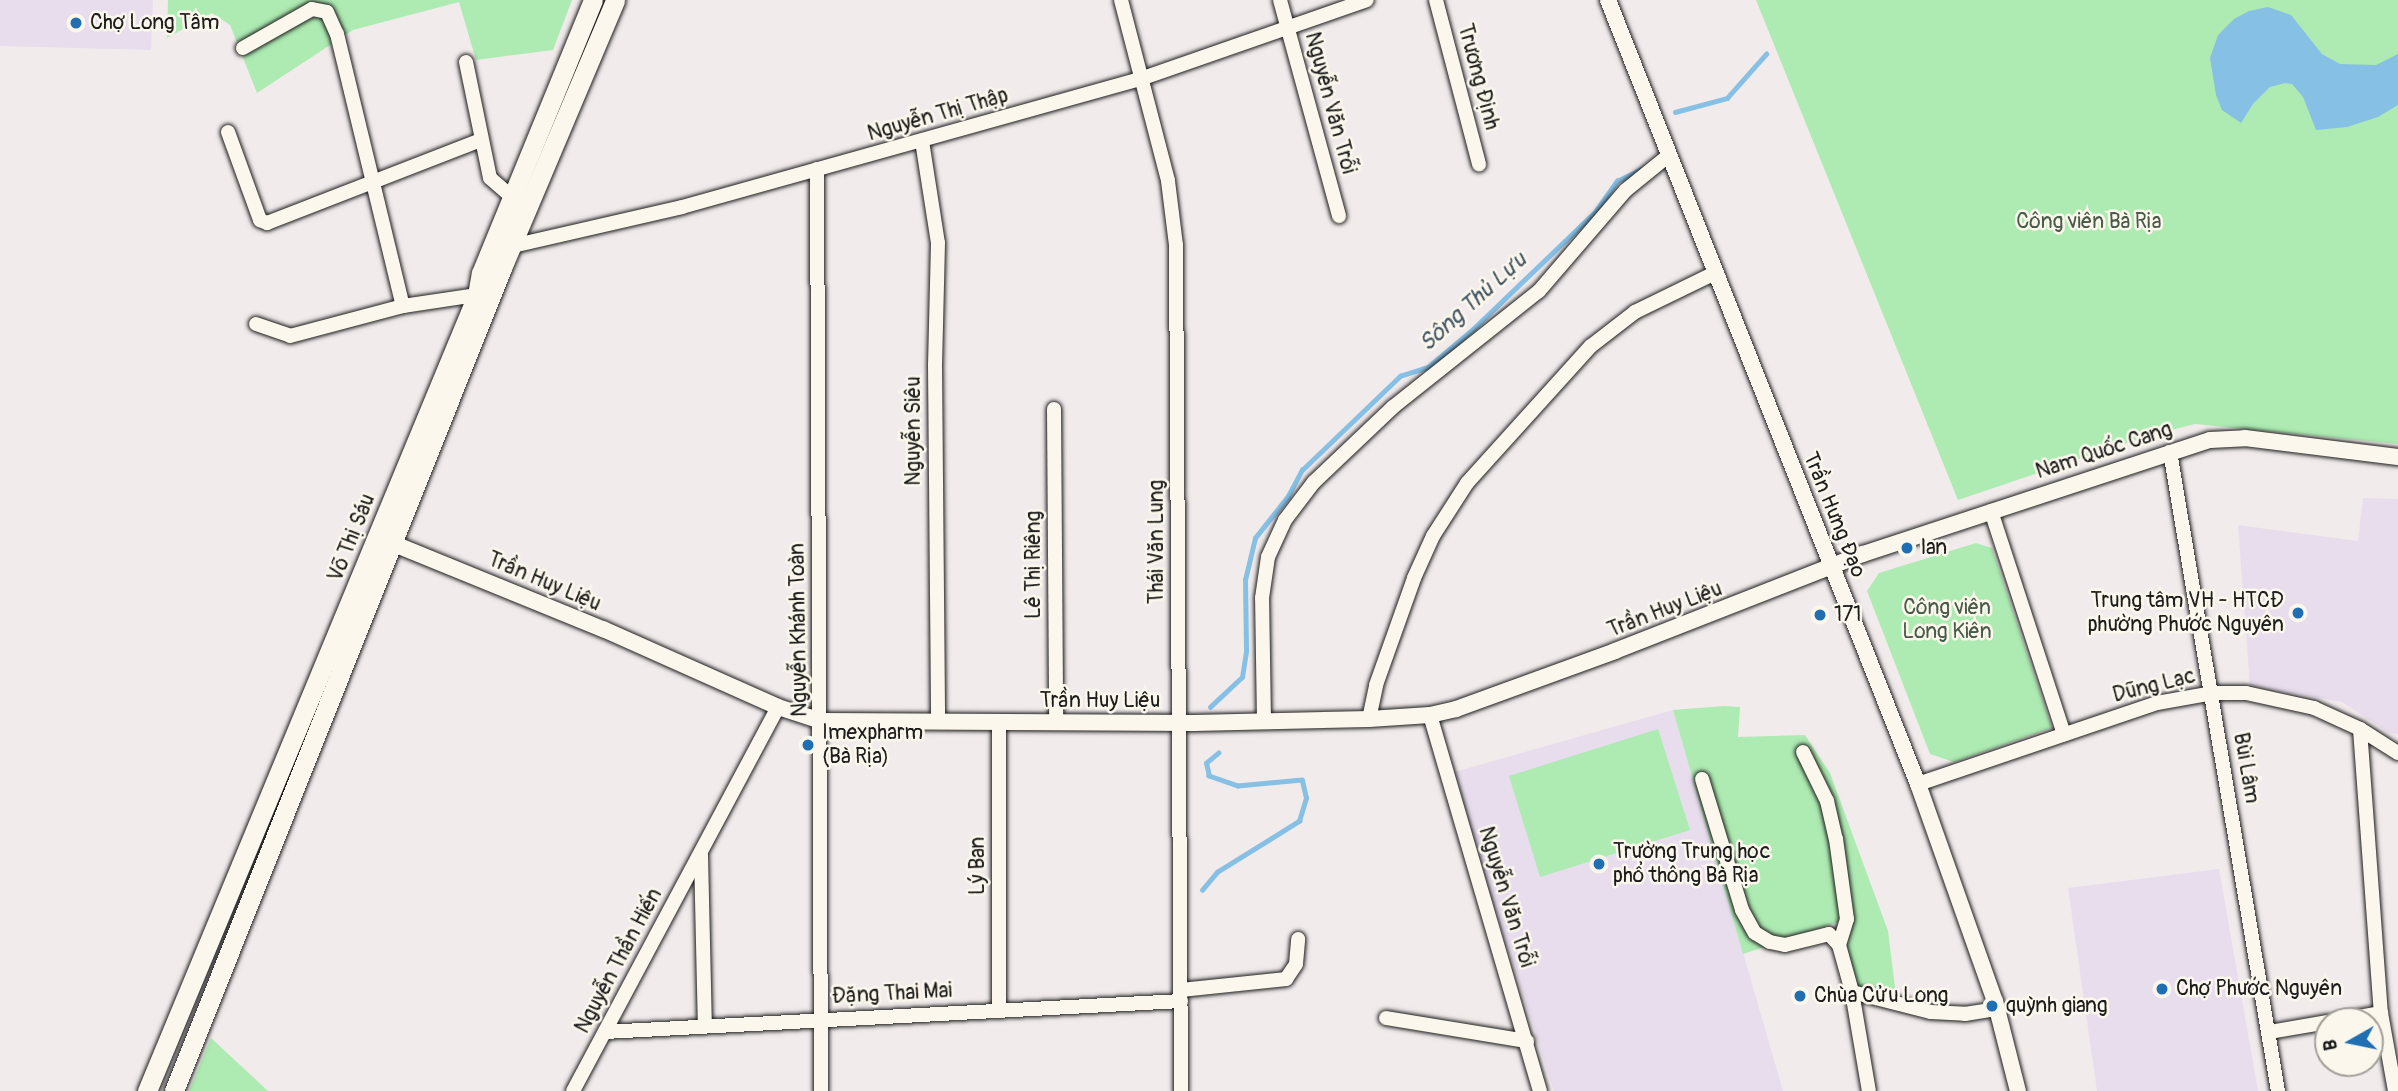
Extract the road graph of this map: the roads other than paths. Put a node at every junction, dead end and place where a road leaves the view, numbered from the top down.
1 (593, 0) edge
2 (615, 0) edge
3 (1121, 0) edge
4 (1280, 0) edge
5 (1367, 0) edge
6 (1436, 0) edge
7 (1608, 0) edge
8 (1288, 29) junction
9 (243, 48) dead end
10 (466, 62) dead end
11 (1140, 79) junction
12 (228, 132) dead end
13 (481, 140) junction
14 (922, 141) junction
15 (1669, 155) junction
16 (1479, 164) dead end
17 (817, 170) junction
18 (372, 181) junction
19 (512, 197) junction
20 (1339, 216) dead end
21 (512, 246) junction
22 (502, 268) junction
23 (481, 273) junction
24 (1715, 273) junction
25 (477, 295) junction
26 (403, 306) junction
27 (256, 324) dead end
28 (1054, 409) dead end
29 (2169, 452) junction
30 (2398, 457) edge
31 (1991, 511) junction
32 (386, 540) junction
33 (1833, 566) junction
34 (2213, 693) junction
35 (778, 707) junction
36 (1430, 715) junction
37 (1368, 719) junction
38 (821, 721) junction
39 (937, 721) junction
40 (1056, 721) junction
41 (1264, 721) junction
42 (1179, 722) junction
43 (999, 723) junction
44 (2360, 729) junction
45 (2064, 734) junction
46 (1802, 752) dead end
47 (2398, 753) edge
48 (1702, 779) dead end
49 (1918, 784) junction
50 (701, 851) junction
51 (1298, 939) dead end
52 (1839, 945) junction
53 (1852, 992) junction
54 (1181, 995) junction
55 (2381, 1007) edge
56 (999, 1009) junction
57 (1996, 1009) junction
58 (1387, 1017) dead end
59 (821, 1019) junction
60 (705, 1025) junction
61 (2314, 1025) edge
62 (2384, 1030) edge
63 (605, 1032) junction
64 (2270, 1032) junction
65 (1527, 1041) junction
66 (147, 1091) edge
67 (174, 1091) edge
68 (573, 1091) edge
69 (821, 1091) edge
70 (1181, 1091) edge
71 (1541, 1091) edge
72 (1869, 1091) edge
73 (2018, 1091) edge
74 (2278, 1091) edge
75 (2395, 1091) edge

1 - 19 main road, Võ Thị Sáu
2 - 21 main road, Võ Thị Sáu
3 - 11 street, Thái Văn Lung
4 - 8 street, Nguyễn Văn Trỗi
5 - 8 street, Nguyễn Thị Thập
6 - 16 street, Trương Định
7 - 15 street, Trần Hưng Đạo
8 - 11 street, Nguyễn Thị Thập
8 - 20 street, Nguyễn Văn Trỗi
9 - 18 street
10 - 13 street
11 - 14 street, Nguyễn Thị Thập
11 - 42 street, Thái Văn Lung
12 - 18 street
13 - 18 street
13 - 19 street
14 - 17 street, Nguyễn Thị Thập
14 - 39 street, Nguyễn Siêu
15 - 24 street, Trần Hưng Đạo
15 - 41 street
17 - 21 street, Nguyễn Thị Thập
17 - 38 street, Nguyễn Khánh Toàn
18 - 26 street
19 - 23 main road, Võ Thị Sáu
21 - 22 main road, Võ Thị Sáu
22 - 23 main road
22 - 32 main road, Võ Thị Sáu
23 - 25 main road, Võ Thị Sáu
24 - 33 street, Trần Hưng Đạo
24 - 37 street
25 - 26 street
25 - 32 main road, Võ Thị Sáu
26 - 27 street
28 - 40 street, Lê Thị Riêng
29 - 30 street, Nam Quốc Cang
29 - 31 street, Nam Quốc Cang
29 - 34 street, Bùi Lâm
31 - 33 street, Nam Quốc Cang
31 - 45 street
32 - 35 street, Trần Huy Liệu
32 - 66 main road, Võ Thị Sáu
32 - 67 main road, Võ Thị Sáu
33 - 36 street, Trần Huy Liệu
33 - 49 street, Trần Hưng Đạo
34 - 44 street, Dũng Lạc
34 - 45 street, Dũng Lạc
34 - 64 street, Bùi Lâm
35 - 38 street, Trần Huy Liệu
35 - 50 street, Nguyễn Thần Hiến
36 - 37 street, Trần Huy Liệu
36 - 65 street, Nguyễn Văn Trỗi
37 - 41 street, Trần Huy Liệu
38 - 39 street, Trần Huy Liệu
38 - 59 street, Nguyễn Khánh Toàn
39 - 43 street, Trần Huy Liệu
40 - 42 street, Trần Huy Liệu
40 - 43 street, Trần Huy Liệu
41 - 42 street, Trần Huy Liệu
42 - 54 street, Thái Văn Lung
43 - 56 street, Lý Ban
44 - 47 street, Dũng Lạc
44 - 55 street
45 - 49 street, Dũng Lạc
46 - 52 street
48 - 52 street
49 - 57 street, Trần Hưng Đạo
50 - 60 street, Nguyễn Thần Hiến
50 - 63 street, Nguyễn Thần Hiến
51 - 54 street, Đặng Thai Mai
52 - 53 street
53 - 57 street
53 - 72 street
54 - 56 street, Đặng Thai Mai
54 - 70 street, Thái Văn Lung
56 - 59 street, Đặng Thai Mai
57 - 73 street, Trần Hưng Đạo
58 - 65 street
59 - 60 street, Đặng Thai Mai
59 - 69 street, Nguyễn Khánh Toàn
60 - 63 street, Đặng Thai Mai
61 - 64 street
62 - 75 street
63 - 68 street, Nguyễn Thần Hiến
64 - 74 street, Bùi Lâm
65 - 71 street, Nguyễn Văn Trỗi

